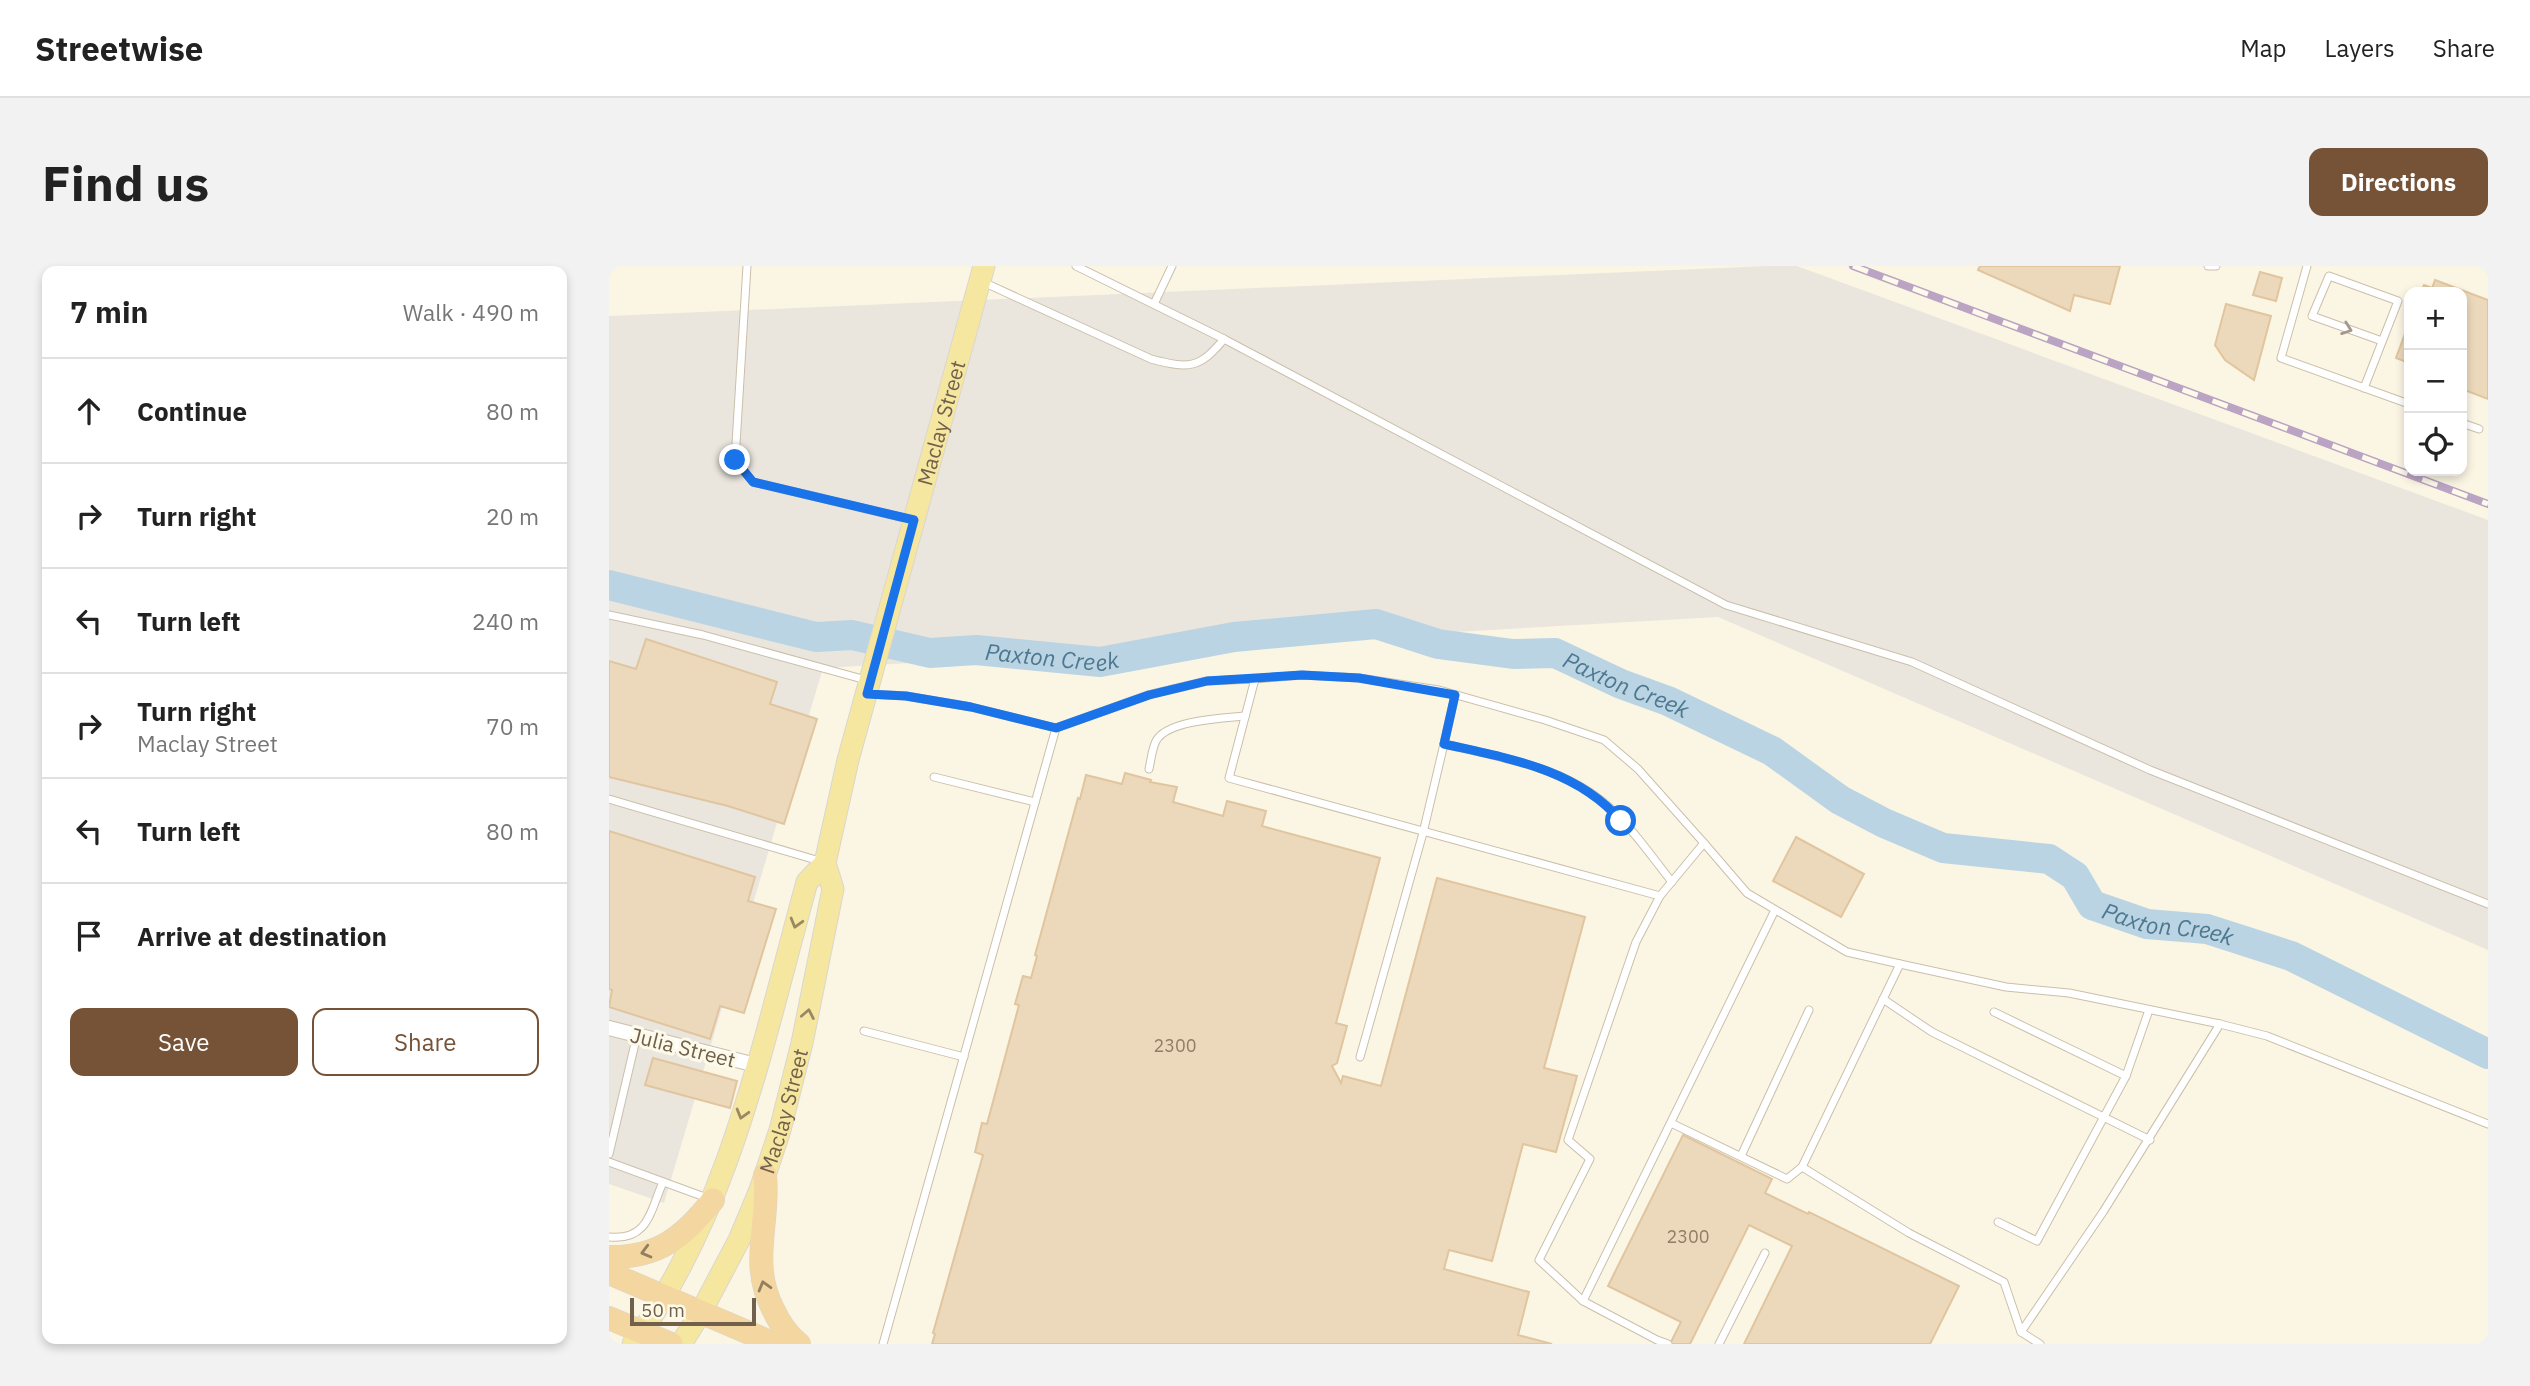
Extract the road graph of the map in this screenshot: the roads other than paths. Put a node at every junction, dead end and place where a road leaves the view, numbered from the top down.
1 (747, 266) edge
2 (1076, 266) edge
3 (1172, 266) edge
4 (2209, 266) edge
5 (2216, 266) edge
6 (2307, 266) edge
7 (982, 273) edge
8 (1154, 304) junction
9 (1224, 339) junction
10 (2382, 341) junction
11 (2364, 388) junction
12 (2404, 402) edge
13 (2467, 425) edge
14 (2479, 429) dead end
15 (914, 520) junction
16 (609, 615) edge
17 (1255, 679) junction
18 (868, 687) junction
19 (1455, 695) junction
20 (1245, 716) junction
21 (1056, 728) junction
22 (1444, 744) junction
23 (1149, 769) dead end
24 (934, 777) dead end
25 (609, 799) edge
26 (1035, 802) junction
27 (1423, 833) junction
28 (1704, 844) junction
29 (825, 863) junction
30 (1672, 882) junction
31 (1660, 897) junction
32 (2488, 904) edge
33 (1775, 910) junction
34 (1900, 964) junction
35 (1883, 999) junction
36 (1809, 1010) dead end
37 (2149, 1010) junction
38 (1994, 1012) dead end
39 (2220, 1024) junction
40 (609, 1028) edge
41 (864, 1031) dead end
42 (637, 1035) junction
43 (964, 1057) junction
44 (1360, 1057) dead end
45 (756, 1065) junction
46 (2126, 1076) junction
47 (2106, 1117) junction
48 (1671, 1123) junction
49 (2488, 1124) edge
50 (2150, 1140) junction
51 (609, 1154) edge
52 (1741, 1156) junction
53 (609, 1162) edge
54 (1802, 1167) junction
55 (765, 1175) junction
56 (663, 1182) junction
57 (713, 1200) junction
58 (1998, 1222) dead end
59 (609, 1237) edge
60 (1765, 1253) dead end
61 (609, 1257) edge
62 (609, 1273) edge
63 (664, 1296) junction
64 (1583, 1301) junction
65 (701, 1312) junction
66 (609, 1318) edge
67 (2021, 1332) junction
68 (637, 1338) edge
69 (2038, 1342) edge
70 (671, 1344) edge
71 (681, 1344) edge
72 (775, 1344) edge
73 (799, 1344) edge
74 (883, 1344) edge
75 (1668, 1344) edge
76 (1719, 1344) edge

1 - 15 lane
2 - 8 lane
3 - 8 lane
4 - 5 lane
6 - 11 lane
7 - 9 lane
7 - 15 main road, Maclay Street
8 - 9 lane
9 - 32 lane
10 -> 10 lane
10 - 11 lane
11 - 12 lane
13 - 14 lane
15 - 18 main road, Maclay Street
16 - 18 lane
17 - 19 lane
17 - 20 lane
17 - 21 lane
18 - 21 lane
18 - 29 main road, Maclay Street
19 - 22 lane
19 - 28 lane
20 - 23 lane
20 - 27 lane
21 - 26 lane
22 - 27 lane
22 - 30 lane
24 - 26 lane
25 - 29 lane
26 - 43 lane
27 - 31 lane
27 - 44 lane
28 - 30 lane
28 - 33 lane
29 -> 45 main road, Maclay Street
55 -> 29 main road, Maclay Street
30 - 31 lane
31 - 64 lane
33 - 34 lane
33 - 48 lane
34 - 35 lane
34 - 37 lane
35 - 47 lane
35 - 54 lane
36 - 52 lane
37 - 39 lane
37 - 46 lane
38 - 46 lane
39 - 49 lane
39 - 50 lane
40 - 42 street, Julia Street
41 - 43 lane
42 - 45 street, Julia Street
42 - 51 lane
43 - 74 lane
45 -> 57 main road, Maclay Street
46 - 47 lane
47 - 50 lane
47 - 58 lane
48 - 52 lane
48 - 64 lane
50 - 67 lane
52 - 54 lane
53 - 56 lane
54 - 67 lane
55 - 65 main road, Maclay Street
73 -> 55 highway
56 - 57 lane
56 - 59 lane
57 -> 61 highway
57 - 63 main road, Maclay Street
60 - 76 lane
62 - 63 highway
63 - 65 highway
63 - 68 main road, Maclay Street
64 - 75 lane
65 - 71 main road, Maclay Street
65 - 72 highway
66 - 68 highway
67 - 69 lane
68 - 70 highway

